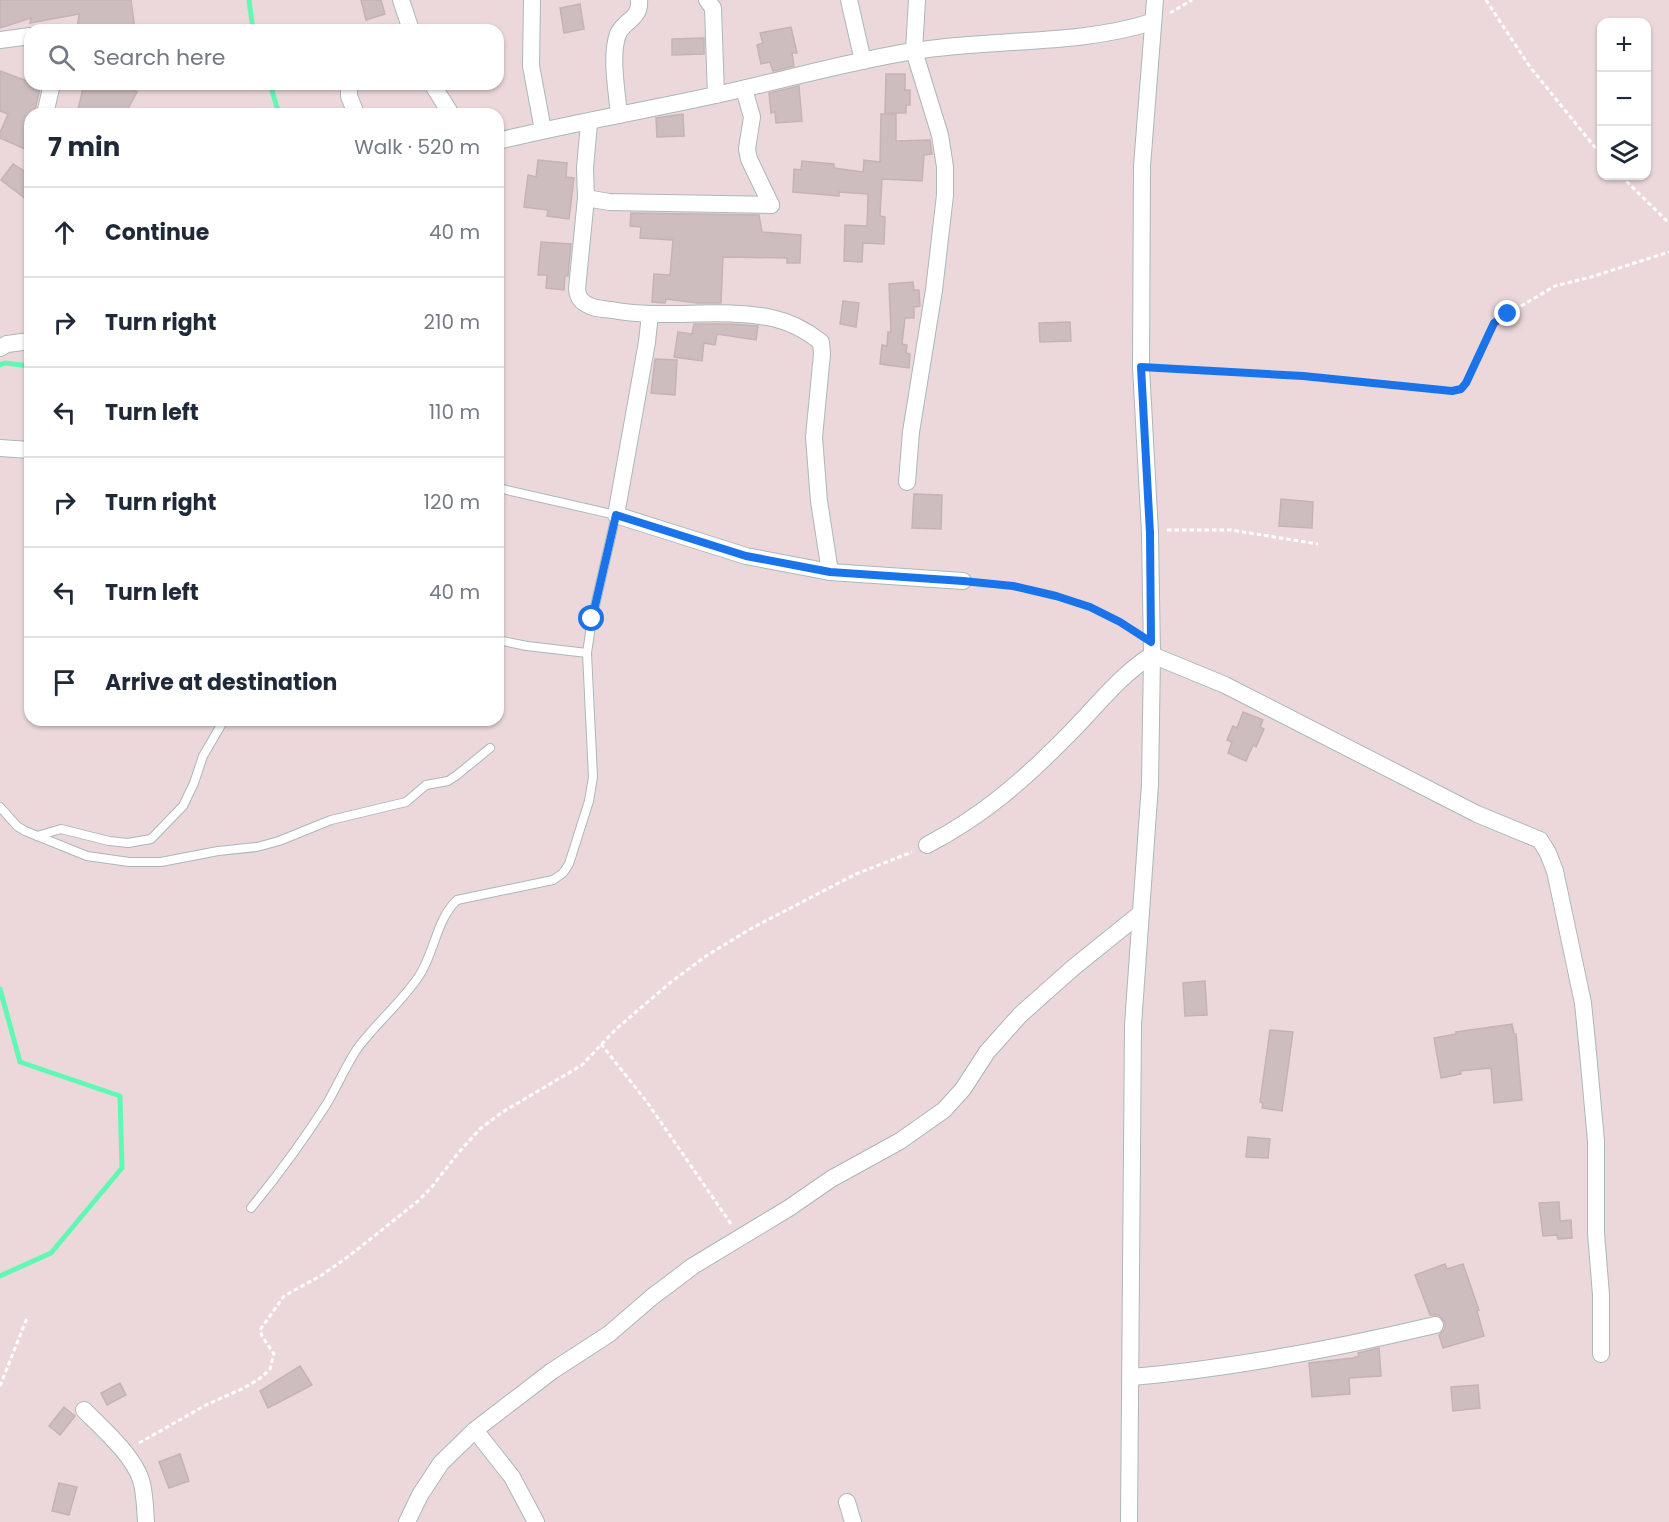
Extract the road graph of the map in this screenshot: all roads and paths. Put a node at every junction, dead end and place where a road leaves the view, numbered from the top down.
1 (401, 0) edge
2 (532, 0) edge
3 (639, 0) edge
4 (707, 0) edge
5 (849, 0) edge
6 (918, 0) edge
7 (1155, 0) edge
8 (1486, 0) edge
9 (1152, 22) junction
10 (409, 24) edge
11 (24, 37) edge
12 (0, 40) edge
13 (914, 51) junction
14 (863, 61) junction
15 (744, 89) junction
16 (51, 90) edge
17 (349, 90) edge
18 (436, 90) edge
19 (716, 95) junction
20 (46, 108) edge
21 (354, 108) edge
22 (447, 108) edge
23 (620, 115) junction
24 (589, 123) junction
25 (543, 130) junction
26 (504, 140) edge
27 (1597, 150) edge
28 (1625, 180) edge
29 (586, 198) junction
30 (1669, 223) edge
31 (1669, 252) edge
32 (650, 314) junction
33 (24, 342) edge
34 (0, 348) edge
35 (1141, 367) junction
36 (0, 448) edge
37 (24, 450) edge
38 (907, 482) dead end
39 (504, 489) edge
40 (616, 515) junction
41 (1150, 533) junction
42 (1317, 544) dead end
43 (830, 572) junction
44 (963, 581) joint
45 (504, 641) edge
46 (1152, 648) junction
47 (587, 653) junction
48 (220, 726) edge
49 (490, 748) dead end
50 (0, 807) edge
51 (37, 836) junction
52 (927, 846) joint
53 (1141, 913) junction
54 (601, 1044) junction
55 (251, 1208) dead end
56 (740, 1238) junction
57 (27, 1318) dead end
58 (1435, 1325) dead end
59 (1601, 1354) dead end
60 (1132, 1377) junction
61 (0, 1386) edge
62 (84, 1410) dead end
63 (475, 1430) junction
64 (123, 1452) junction
65 (848, 1502) dead end
66 (146, 1522) edge
67 (407, 1522) edge
68 (536, 1522) edge
69 (853, 1522) edge
70 (1129, 1522) edge

1 - 10 street
2 - 25 street
3 - 23 street
4 - 19 street
5 - 14 street
6 - 13 street
7 - 9 street
8 - 27 path
9 - 13 street
9 - 35 street
11 - 12 street
13 - 14 street
13 - 38 street
14 - 15 street
15 - 19 street
15 - 29 street
16 - 20 street
17 - 21 street
18 - 22 street
19 - 23 street
23 - 24 street
24 - 25 street
24 - 29 street
25 - 26 street
28 - 30 path
29 - 32 street
31 - 35 path
32 - 40 street
32 - 43 street
33 - 34 street
35 - 41 street
36 - 37 street
39 - 40 lane
40 - 43 street
40 - 47 lane
41 - 42 path
41 - 46 street
43 - 44 street
44 - 46 path
45 - 47 lane
46 - 52 street
46 - 53 street
46 - 59 street
47 - 55 lane
48 - 51 lane
49 - 51 lane
50 - 51 lane
52 - 54 path
53 - 56 street
53 - 60 street
54 - 56 path
54 - 64 path
56 - 63 street
57 - 61 path
58 - 60 street
60 - 70 street
62 - 64 street
63 - 67 street
63 - 68 street
64 - 66 street
65 - 69 street

